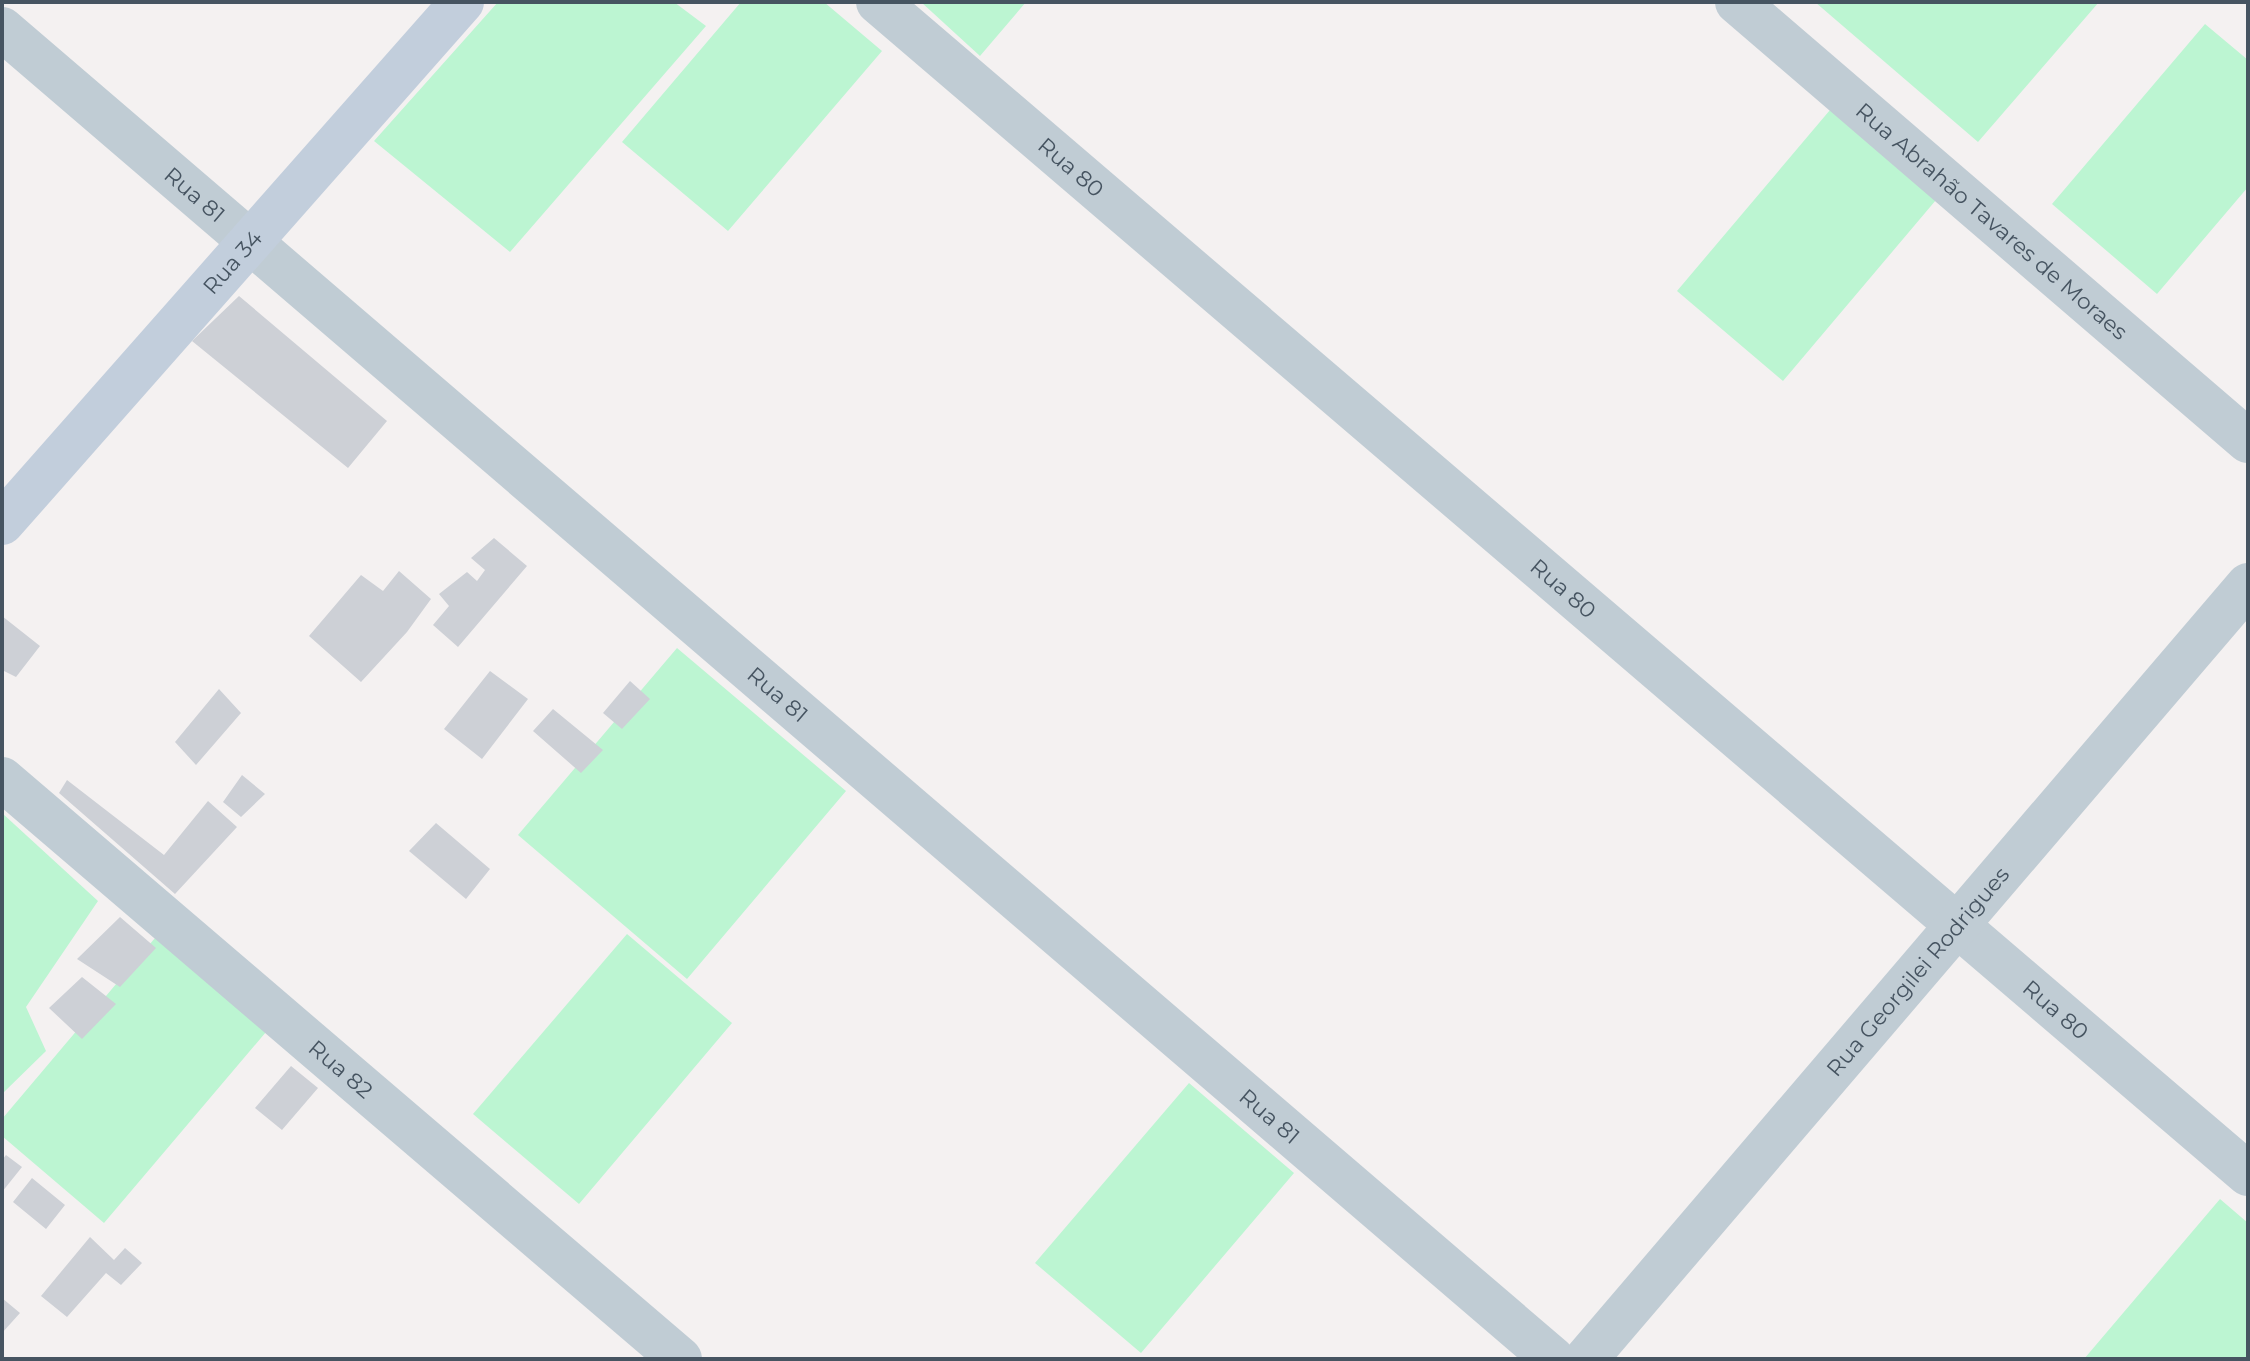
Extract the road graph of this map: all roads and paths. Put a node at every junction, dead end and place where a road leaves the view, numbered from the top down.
1 (462, 2) edge
2 (878, 2) edge
3 (1737, 2) edge
4 (2, 29) edge
5 (252, 243) junction
6 (2248, 441) edge
7 (2, 523) edge
8 (2248, 585) edge
9 (2, 779) edge
10 (1957, 925) junction
11 (2248, 1174) edge
12 (680, 1359) edge
13 (1553, 1359) edge
14 (1586, 1359) edge

1 - 5 street, Rua 34
2 - 10 street, Rua 80
3 - 6 street, Rua Abrahão Tavares de Moraes
4 - 5 street, Rua 81
5 - 7 street, Rua 34
5 - 13 street, Rua 81
8 - 10 street, Rua Georgilei Rodrigues
9 - 12 street, Rua 82
10 - 11 street, Rua 80
10 - 14 street, Rua Georgilei Rodrigues

